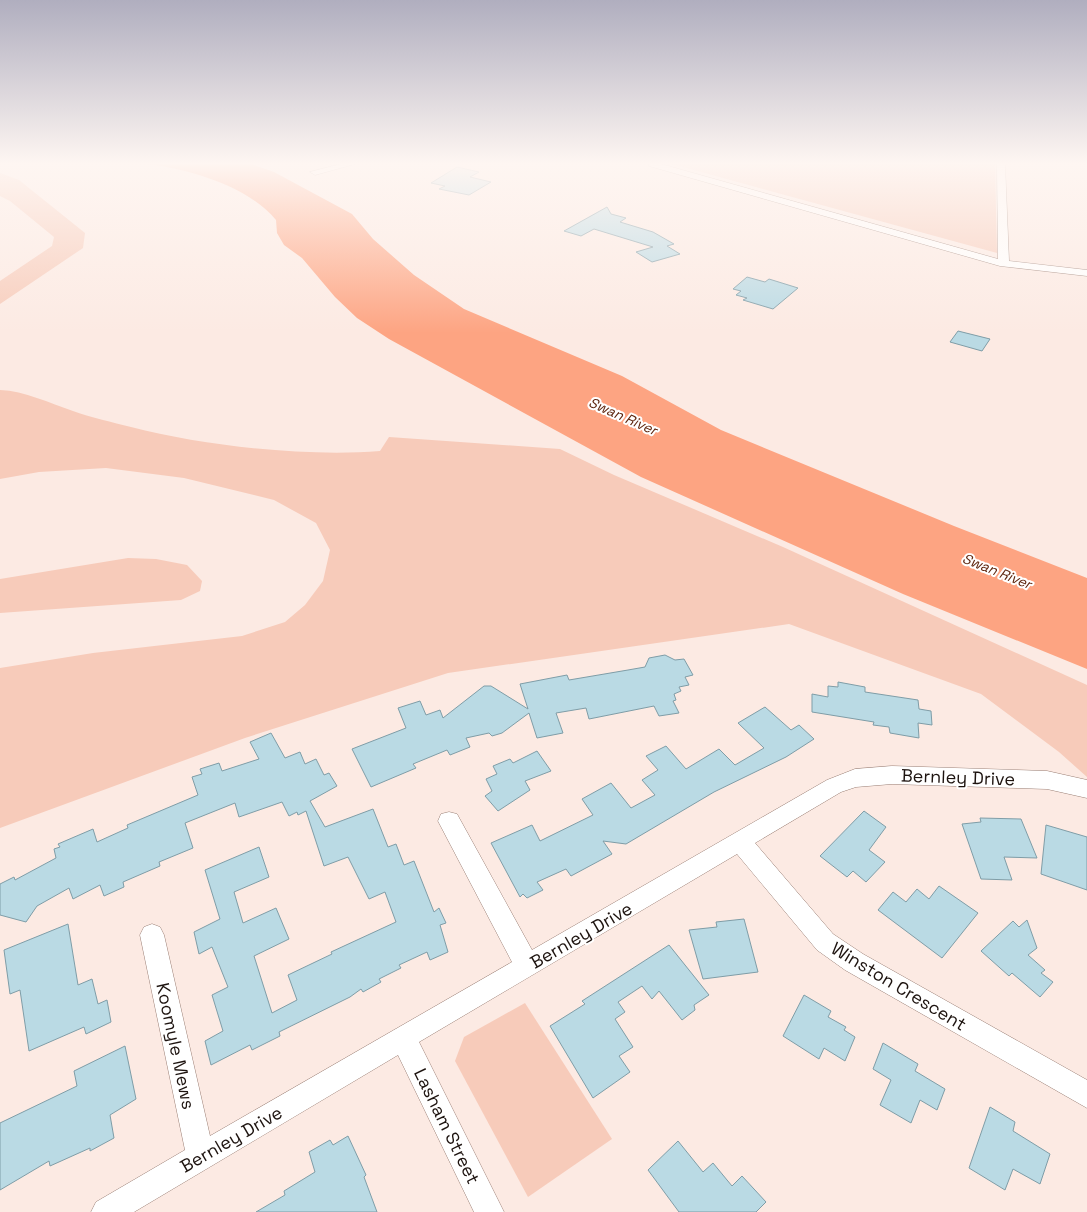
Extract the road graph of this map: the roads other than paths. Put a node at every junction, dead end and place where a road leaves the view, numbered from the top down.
1 (851, 221) edge
2 (1003, 221) edge
3 (1004, 264) junction
4 (1087, 273) edge
5 (1087, 789) edge
6 (449, 820) dead end
7 (740, 842) junction
8 (152, 935) dead end
9 (527, 966) junction
10 (404, 1039) junction
11 (1087, 1095) edge
12 (201, 1157) junction
13 (106, 1212) edge
14 (489, 1212) edge

1 - 3 street
2 - 3 street
3 - 4 street
5 - 7 street, Bernley Drive
6 - 9 street
7 - 9 street, Bernley Drive
7 - 11 street, Winston Crescent
8 - 12 street, Koomyle Mews
9 - 10 street, Bernley Drive
10 - 12 street, Bernley Drive
10 - 14 street, Lasham Street
12 - 13 street, Bernley Drive

